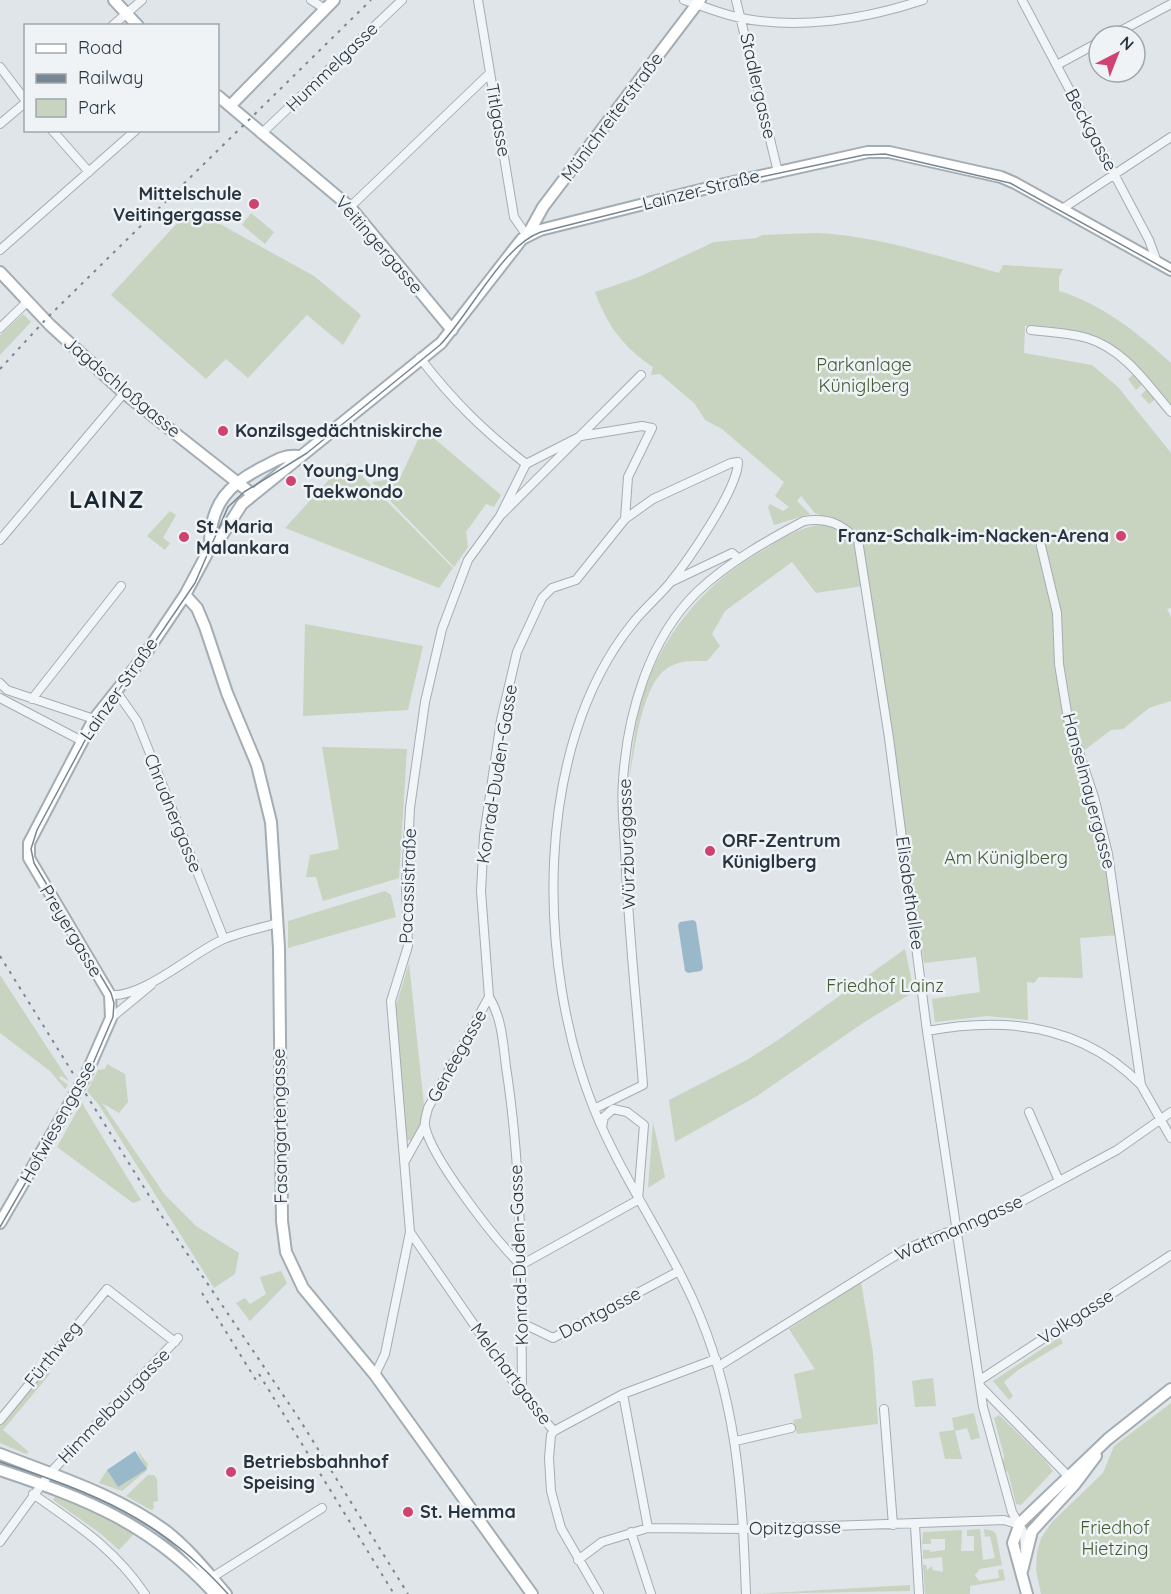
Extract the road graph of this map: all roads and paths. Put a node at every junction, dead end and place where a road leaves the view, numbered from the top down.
1 (114, 0) edge
2 (142, 0) edge
3 (311, 0) edge
4 (334, 0) edge
5 (402, 0) edge
6 (478, 0) edge
7 (684, 0) edge
8 (736, 0) edge
9 (922, 0) edge
10 (1022, 0) edge
11 (698, 2) edge
12 (1171, 4) edge
13 (325, 9) junction
14 (125, 14) junction
15 (741, 18) junction
16 (114, 24) edge
17 (136, 24) edge
18 (1134, 24) edge
19 (1087, 49) edge
20 (1057, 65) junction
21 (0, 67) edge
22 (490, 73) junction
23 (219, 97) edge
24 (24, 99) edge
25 (24, 104) edge
26 (230, 106) junction
27 (0, 124) edge
28 (54, 132) edge
29 (134, 132) edge
30 (261, 134) junction
31 (1171, 137) edge
32 (89, 172) junction
33 (778, 172) junction
34 (1114, 174) junction
35 (350, 207) junction
36 (1062, 209) junction
37 (527, 236) junction
38 (0, 250) edge
39 (1157, 262) junction
40 (1171, 270) edge
41 (0, 272) edge
42 (27, 302) junction
43 (0, 328) edge
44 (452, 330) junction
45 (1031, 330) dead end
46 (420, 358) junction
47 (641, 375) dead end
48 (124, 393) junction
49 (1171, 412) edge
50 (581, 436) junction
51 (298, 456) junction
52 (526, 464) junction
53 (236, 481) junction
54 (252, 494) junction
55 (500, 516) junction
56 (625, 519) junction
57 (0, 540) edge
58 (858, 540) joint
59 (1041, 546) dead end
60 (210, 548) junction
61 (738, 558) junction
62 (670, 583) junction
63 (121, 586) dead end
64 (185, 596) junction
65 (0, 683) edge
66 (116, 691) junction
67 (16, 693) junction
68 (2, 695) edge
69 (32, 699) junction
70 (10, 703) junction
71 (94, 719) junction
72 (82, 741) junction
73 (33, 867) joint
74 (278, 923) junction
75 (224, 939) junction
76 (159, 978) junction
77 (110, 995) junction
78 (489, 997) junction
79 (111, 1018) junction
80 (927, 1031) junction
81 (1141, 1085) junction
82 (594, 1109) junction
83 (1029, 1112) dead end
84 (1171, 1112) edge
85 (1160, 1119) junction
86 (425, 1125) junction
87 (602, 1128) junction
88 (1171, 1138) edge
89 (404, 1162) junction
90 (1059, 1181) junction
91 (638, 1200) junction
92 (0, 1223) edge
93 (956, 1230) junction
94 (410, 1232) junction
95 (1171, 1255) edge
96 (521, 1265) junction
97 (679, 1271) junction
98 (522, 1323) junction
99 (177, 1340) joint
100 (718, 1362) junction
101 (375, 1375) junction
102 (981, 1384) junction
103 (1171, 1389) edge
104 (522, 1394) junction
105 (623, 1394) junction
106 (884, 1409) dead end
107 (0, 1420) edge
108 (792, 1428) dead end
109 (554, 1431) junction
110 (736, 1441) junction
111 (0, 1454) edge
112 (0, 1470) edge
113 (50, 1473) junction
114 (1071, 1480) junction
115 (41, 1484) junction
116 (33, 1494) junction
117 (322, 1508) dead end
118 (1041, 1518) junction
119 (1019, 1524) junction
120 (893, 1525) junction
121 (915, 1525) junction
122 (648, 1528) junction
123 (744, 1529) junction
124 (631, 1532) junction
125 (0, 1542) edge
126 (1025, 1552) junction
127 (578, 1560) junction
128 (1022, 1571) junction
129 (208, 1580) junction
130 (145, 1594) edge
131 (215, 1594) edge
132 (226, 1594) edge
133 (532, 1594) edge
134 (599, 1594) edge
135 (651, 1594) edge
136 (746, 1594) edge
137 (919, 1594) edge
138 (1027, 1594) edge

1 - 14 main road
2 - 14 street
3 - 13 street
4 - 13 main road
5 - 30 street, Hummelgasse
6 - 22 street, Titlgasse
7 - 11 street
8 - 15 street, Stadlergasse
9 - 15 street
10 - 20 street, Beckgasse
11 - 15 street
11 - 37 main road, Münichreiterstraße
12 - 18 street
13 - 26 main road
14 - 16 street
14 - 17 main road
15 - 33 street, Stadlergasse
19 - 20 street
20 - 34 street, Beckgasse
21 - 24 street
22 - 35 street
22 - 37 street, Titlgasse
23 - 26 main road, Veitingergasse
25 - 27 street
26 - 30 main road, Veitingergasse
28 - 32 street
29 - 32 street
30 - 35 main road, Veitingergasse
31 - 34 street
32 - 38 street
33 - 36 main road, Lainzer Straße
33 - 37 main road, Lainzer Straße
34 - 36 street
34 - 39 street, Beckgasse
35 - 44 main road, Veitingergasse
36 - 39 main road, Lainzer Straße
37 - 44 main road, Lainzer Straße
39 - 40 main road, Lainzer Straße
41 - 42 main road, Jagdschloßgasse
42 - 43 street
42 - 48 main road, Jagdschloßgasse
44 - 46 main road, Lainzer Straße
45 - 49 street
46 - 51 main road, Lainzer Straße
46 - 52 street
47 - 50 street, Pacassistraße
48 - 53 main road, Jagdschloßgasse
48 - 57 street
50 - 52 street, Pacassistraße
50 - 55 street, Pacassistraße
50 - 56 street
51 - 53 main road, Lainzer Straße
51 - 54 main road, Lainzer Straße
52 - 55 street, Pacassistraße
53 - 54 main road, Jagdschloßgasse
53 - 60 main road, Lainzer Straße
54 - 60 main road, Lainzer Straße
55 - 89 street, Pacassistraße
56 - 62 street, Konrad-Duden-Gasse
56 - 78 street, Konrad-Duden-Gasse
58 - 61 street, Würzburggasse
58 - 80 street, Elisabethallee
59 - 81 street, Hanselmayergasse
60 - 64 main road, Lainzer Straße
61 - 62 street
61 - 82 street, Würzburggasse
62 - 82 street
63 - 69 street
64 - 66 main road, Lainzer Straße
64 - 74 main road, Fasangartengasse
65 - 68 street
66 - 71 main road, Lainzer Straße
66 - 75 street, Chrudnergasse
67 - 68 street
67 - 69 street
67 - 70 street
68 - 70 street
69 - 71 street
70 - 72 street
71 - 72 main road, Lainzer Straße
72 - 73 main road, Lainzer Straße
73 - 77 main road, Preyergasse
74 - 75 street, Hofwiesengasse
74 - 101 main road, Fasangartengasse
75 - 76 street, Hofwiesengasse
76 - 77 street, Hofwiesengasse
76 - 79 street, Hofwiesengasse
77 - 79 main road, Hofwiesengasse
78 - 86 street, Genéegasse
78 - 96 street, Konrad-Duden-Gasse
79 - 92 main road, Hofwiesengasse
80 - 81 street
80 - 93 street, Elisabethallee
81 - 85 street, Hanselmayergasse
82 - 87 street
83 - 90 street
84 - 85 street, Wattmanngasse
85 - 88 street, Hanselmayergasse
85 - 90 street, Wattmanngasse
86 - 89 street
86 - 96 street, Genéegasse
87 - 91 street
87 - 91 street
89 - 94 street, Pacassistraße
90 - 93 street, Wattmanngasse
91 - 96 street
91 - 97 street
93 - 100 street, Wattmanngasse
93 - 102 street, Elisabethallee
94 - 101 street, Pacassistraße
94 - 104 street, Melchartgasse
95 - 102 street, Volkgasse
96 - 98 street, Konrad-Duden-Gasse
97 - 98 street, Dontgasse
97 - 100 street
98 - 104 street, Konrad-Duden-Gasse
99 - 107 street, Fürthweg
99 - 113 street, Himmelbaurgasse
100 - 105 street, Wattmanngasse
100 - 110 street
101 - 133 main road, Fasangartengasse
102 - 114 street
102 - 119 street, Elisabethallee
103 - 114 main road
104 - 109 street, Melchartgasse
105 - 109 street, Wattmanngasse
105 - 122 street
106 - 120 street
108 - 110 street
109 - 127 street, Melchartgasse
110 - 123 street
111 - 113 main road
112 - 115 main road
113 - 115 street, Himmelbaurgasse
113 - 129 main road
114 - 118 main road
114 - 119 main road
115 - 116 street, Himmelbaurgasse
115 - 129 main road
116 - 125 street, Himmelbaurgasse
116 - 130 street
117 - 129 street
118 - 119 main road
118 - 126 main road
119 - 121 street, Opitzgasse
119 - 126 street, Elisabethallee
119 - 128 main road
120 - 121 street, Opitzgasse
120 - 123 street, Opitzgasse
121 - 137 street
122 - 123 street, Opitzgasse
122 - 124 street, Opitzgasse
123 - 136 street
124 - 127 street, Opitzgasse
124 - 135 street
126 - 128 main road
127 - 134 street, Melchartgasse
128 - 138 main road
129 - 131 main road
129 - 132 main road

